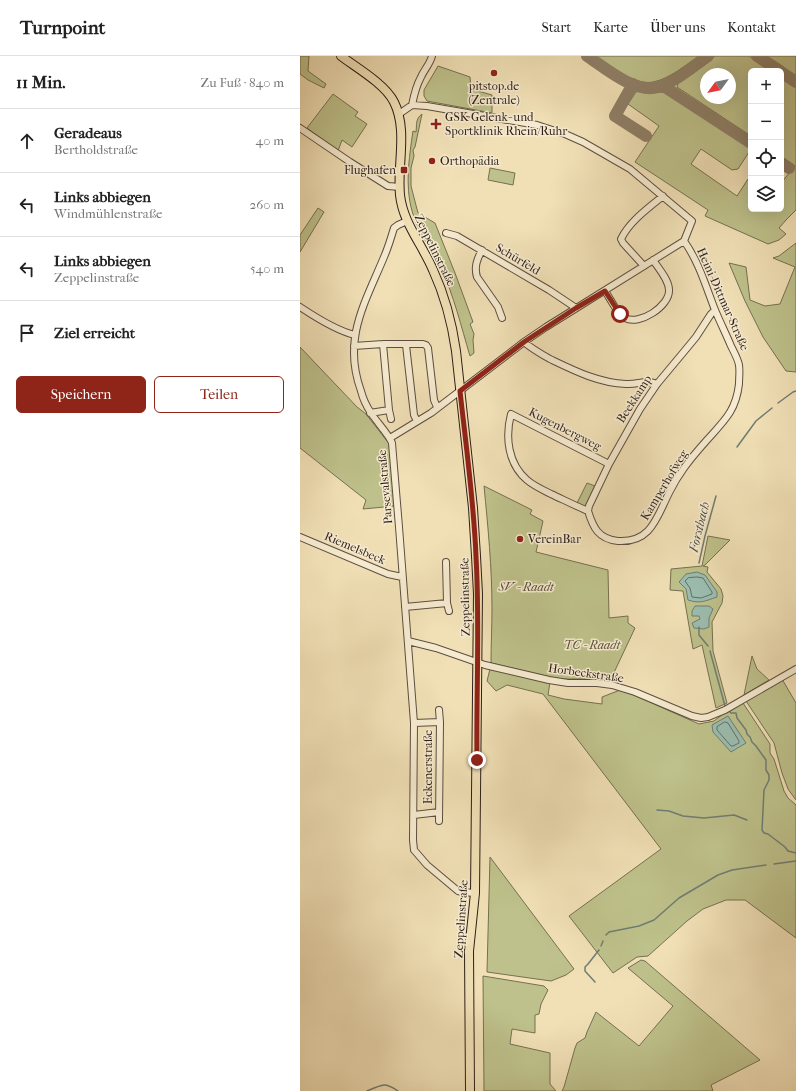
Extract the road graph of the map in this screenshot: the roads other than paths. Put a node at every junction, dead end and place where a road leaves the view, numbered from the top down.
1 (341, 56) edge
2 (432, 56) edge
3 (412, 105) junction
4 (398, 114) junction
5 (300, 128) edge
6 (400, 187) junction
7 (662, 196) junction
8 (407, 221) junction
9 (446, 233) dead end
10 (684, 241) junction
11 (482, 250) junction
12 (653, 260) junction
13 (644, 266) junction
14 (605, 291) junction
15 (300, 307) edge
16 (576, 308) junction
17 (715, 310) junction
18 (502, 318) dead end
19 (355, 334) junction
20 (524, 342) junction
21 (383, 344) junction
22 (406, 345) junction
23 (354, 346) junction
24 (740, 366) joint
25 (657, 384) junction
26 (460, 391) junction
27 (437, 407) junction
28 (389, 410) junction
29 (370, 413) junction
30 (391, 419) dead end
31 (417, 421) junction
32 (390, 438) junction
33 (609, 464) junction
34 (588, 511) junction
35 (300, 537) edge
36 (446, 562) dead end
37 (402, 577) junction
38 (447, 603) junction
39 (405, 607) junction
40 (449, 611) dead end
41 (408, 641) junction
42 (478, 663) junction
43 (796, 669) edge
44 (439, 710) dead end
45 (440, 722) junction
46 (414, 723) junction
47 (439, 812) junction
48 (414, 815) junction
49 (439, 821) dead end
50 (475, 893) junction
51 (470, 1091) edge

1 - 4 main road, Zeppelinstraße
2 - 3 street
3 - 4 street
3 - 7 street
4 - 6 main road, Zeppelinstraße
5 - 6 street
6 - 8 main road, Zeppelinstraße
7 - 10 street
7 - 13 street
8 - 19 street, Parsevalstraße
8 - 26 main road, Zeppelinstraße
9 - 11 street, Schürfeld
10 - 12 street
10 - 17 street, Heini-Dittmar-Straße
11 - 16 street, Schürfeld
11 - 18 street
12 - 13 street
12 - 14 street
13 - 14 street
14 - 16 street
15 - 19 street
16 - 20 street
17 - 24 street, Heini-Dittmar-Straße
17 - 25 street, Beekkamp
19 - 23 street, Parsevalstraße
20 - 25 street
20 - 26 street
21 - 22 street
21 - 23 street
21 - 28 street
22 - 27 street
22 - 31 street
23 - 29 street, Parsevalstraße
24 - 34 street, Kamperhofweg
25 - 33 street, Beekkamp
26 - 27 street
26 - 42 main road, Zeppelinstraße
27 - 31 street
28 - 29 street
28 - 30 street
29 - 32 street, Parsevalstraße
31 - 32 street
32 - 37 street, Parsevalstraße
33 - 34 street, Beekkamp
33 - 34 street, Kugenbergweg
35 - 37 street, Riemelsbeck
36 - 38 street
37 - 39 street, Parsevalstraße
38 - 39 street
38 - 40 street
39 - 41 street, Parsevalstraße
41 - 42 street, Horbeckstraße
41 - 46 street, Parsevalstraße
42 - 43 street, Horbeckstraße
42 - 50 main road, Zeppelinstraße
44 - 45 street, Eckenerstraße
45 - 46 street, Eckenerstraße
45 - 47 street, Eckenerstraße
46 - 48 street, Parsevalstraße
47 - 48 street, Eckenerstraße
47 - 49 street, Eckenerstraße
48 - 50 street, Parsevalstraße
50 - 51 main road, Zeppelinstraße

